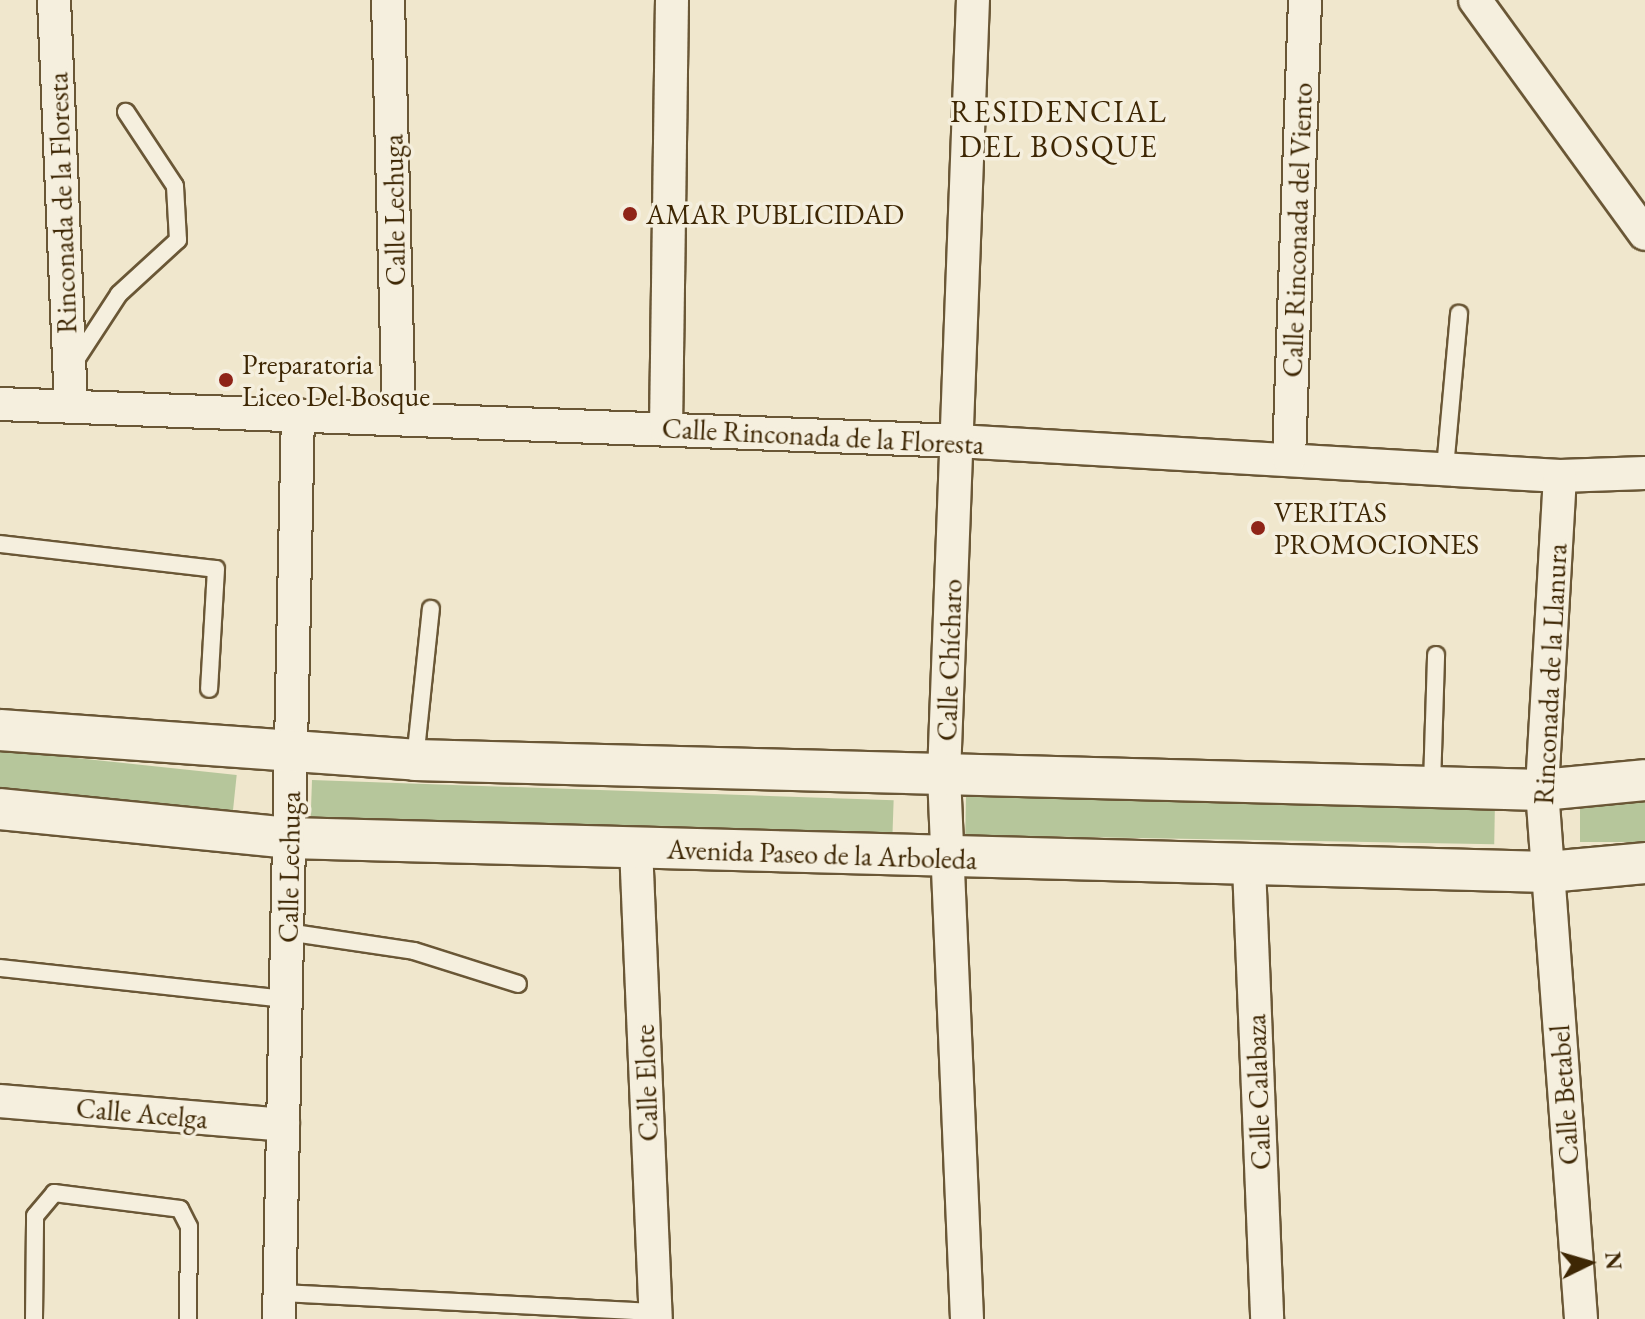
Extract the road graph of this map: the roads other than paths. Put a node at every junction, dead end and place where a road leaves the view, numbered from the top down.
1 (54, 0) edge
2 (388, 0) edge
3 (672, 0) edge
4 (973, 0) edge
5 (1305, 0) edge
6 (1475, 0) edge
7 (126, 112) dead end
8 (1645, 234) edge
9 (1459, 314) dead end
10 (69, 371) junction
11 (0, 404) edge
12 (71, 407) junction
13 (298, 415) junction
14 (399, 419) junction
15 (666, 429) junction
16 (957, 441) junction
17 (1289, 459) junction
18 (1445, 468) junction
19 (1645, 473) edge
20 (1560, 476) junction
21 (0, 544) edge
22 (431, 609) dead end
23 (1436, 655) dead end
24 (209, 689) dead end
25 (0, 730) edge
26 (291, 756) junction
27 (415, 760) junction
28 (944, 775) junction
29 (1645, 780) edge
30 (1432, 787) junction
31 (1542, 790) junction
32 (0, 809) edge
33 (289, 838) junction
34 (636, 847) junction
35 (948, 859) junction
36 (1645, 863) edge
37 (1249, 866) junction
38 (1548, 872) junction
39 (287, 932) junction
40 (0, 968) edge
41 (518, 984) dead end
42 (286, 999) junction
43 (0, 1101) edge
44 (283, 1125) junction
45 (279, 1306) edge
46 (656, 1316) edge
47 (34, 1319) edge
48 (188, 1319) edge
49 (967, 1319) edge
50 (1267, 1319) edge
51 (1581, 1319) edge

1 - 10 street, Rinconada de la Floresta
2 - 14 street, Calle Lechuga
3 - 15 street
4 - 16 street, Calle Chícharo
5 - 17 street, Calle Rinconada del Viento
6 - 8 street
7 - 10 lane
9 - 18 lane
10 - 12 street, Rinconada de la Floresta
11 - 12 street, Calle Rinconada de la Floresta
12 - 13 street, Calle Rinconada de la Floresta
13 - 14 street, Calle Rinconada de la Floresta
13 - 26 street, Calle Lechuga
14 - 15 street, Calle Rinconada de la Floresta
15 - 16 street, Calle Rinconada de la Floresta
16 - 17 street, Calle Rinconada de la Floresta
16 - 28 street, Calle Chícharo
17 - 18 street, Calle Rinconada de la Floresta
18 - 20 street, Calle Rinconada de la Floresta
19 - 20 street, Calle Rinconada de la Floresta
20 - 31 street, Rinconada de la Llanura
21 - 24 lane
22 - 27 lane
23 - 30 lane
25 - 26 street
26 - 27 street
26 - 33 street, Calle Lechuga
27 - 28 street
28 - 30 street
28 - 35 street, Calle Chícharo
29 - 31 street
30 - 31 street
31 - 38 street, Rinconada de la Llanura
32 - 33 street, Avenida Paseo de la Arboleda
33 - 34 street, Avenida Paseo de la Arboleda
33 - 39 street, Calle Lechuga
34 - 35 street, Avenida Paseo de la Arboleda
34 - 46 street, Calle Elote
35 - 37 street, Avenida Paseo de la Arboleda
35 - 49 street, Calle Chícharo
36 - 38 street, Avenida Paseo de la Arboleda
37 - 38 street, Avenida Paseo de la Arboleda
37 - 50 street, Calle Calabaza
38 - 51 street, Calle Betabel
39 - 41 lane
39 - 42 street, Calle Lechuga
40 - 42 lane
42 - 44 street, Calle Lechuga
43 - 44 street, Calle Acelga
44 - 45 street, Calle Lechuga
45 - 46 lane
47 - 48 lane

